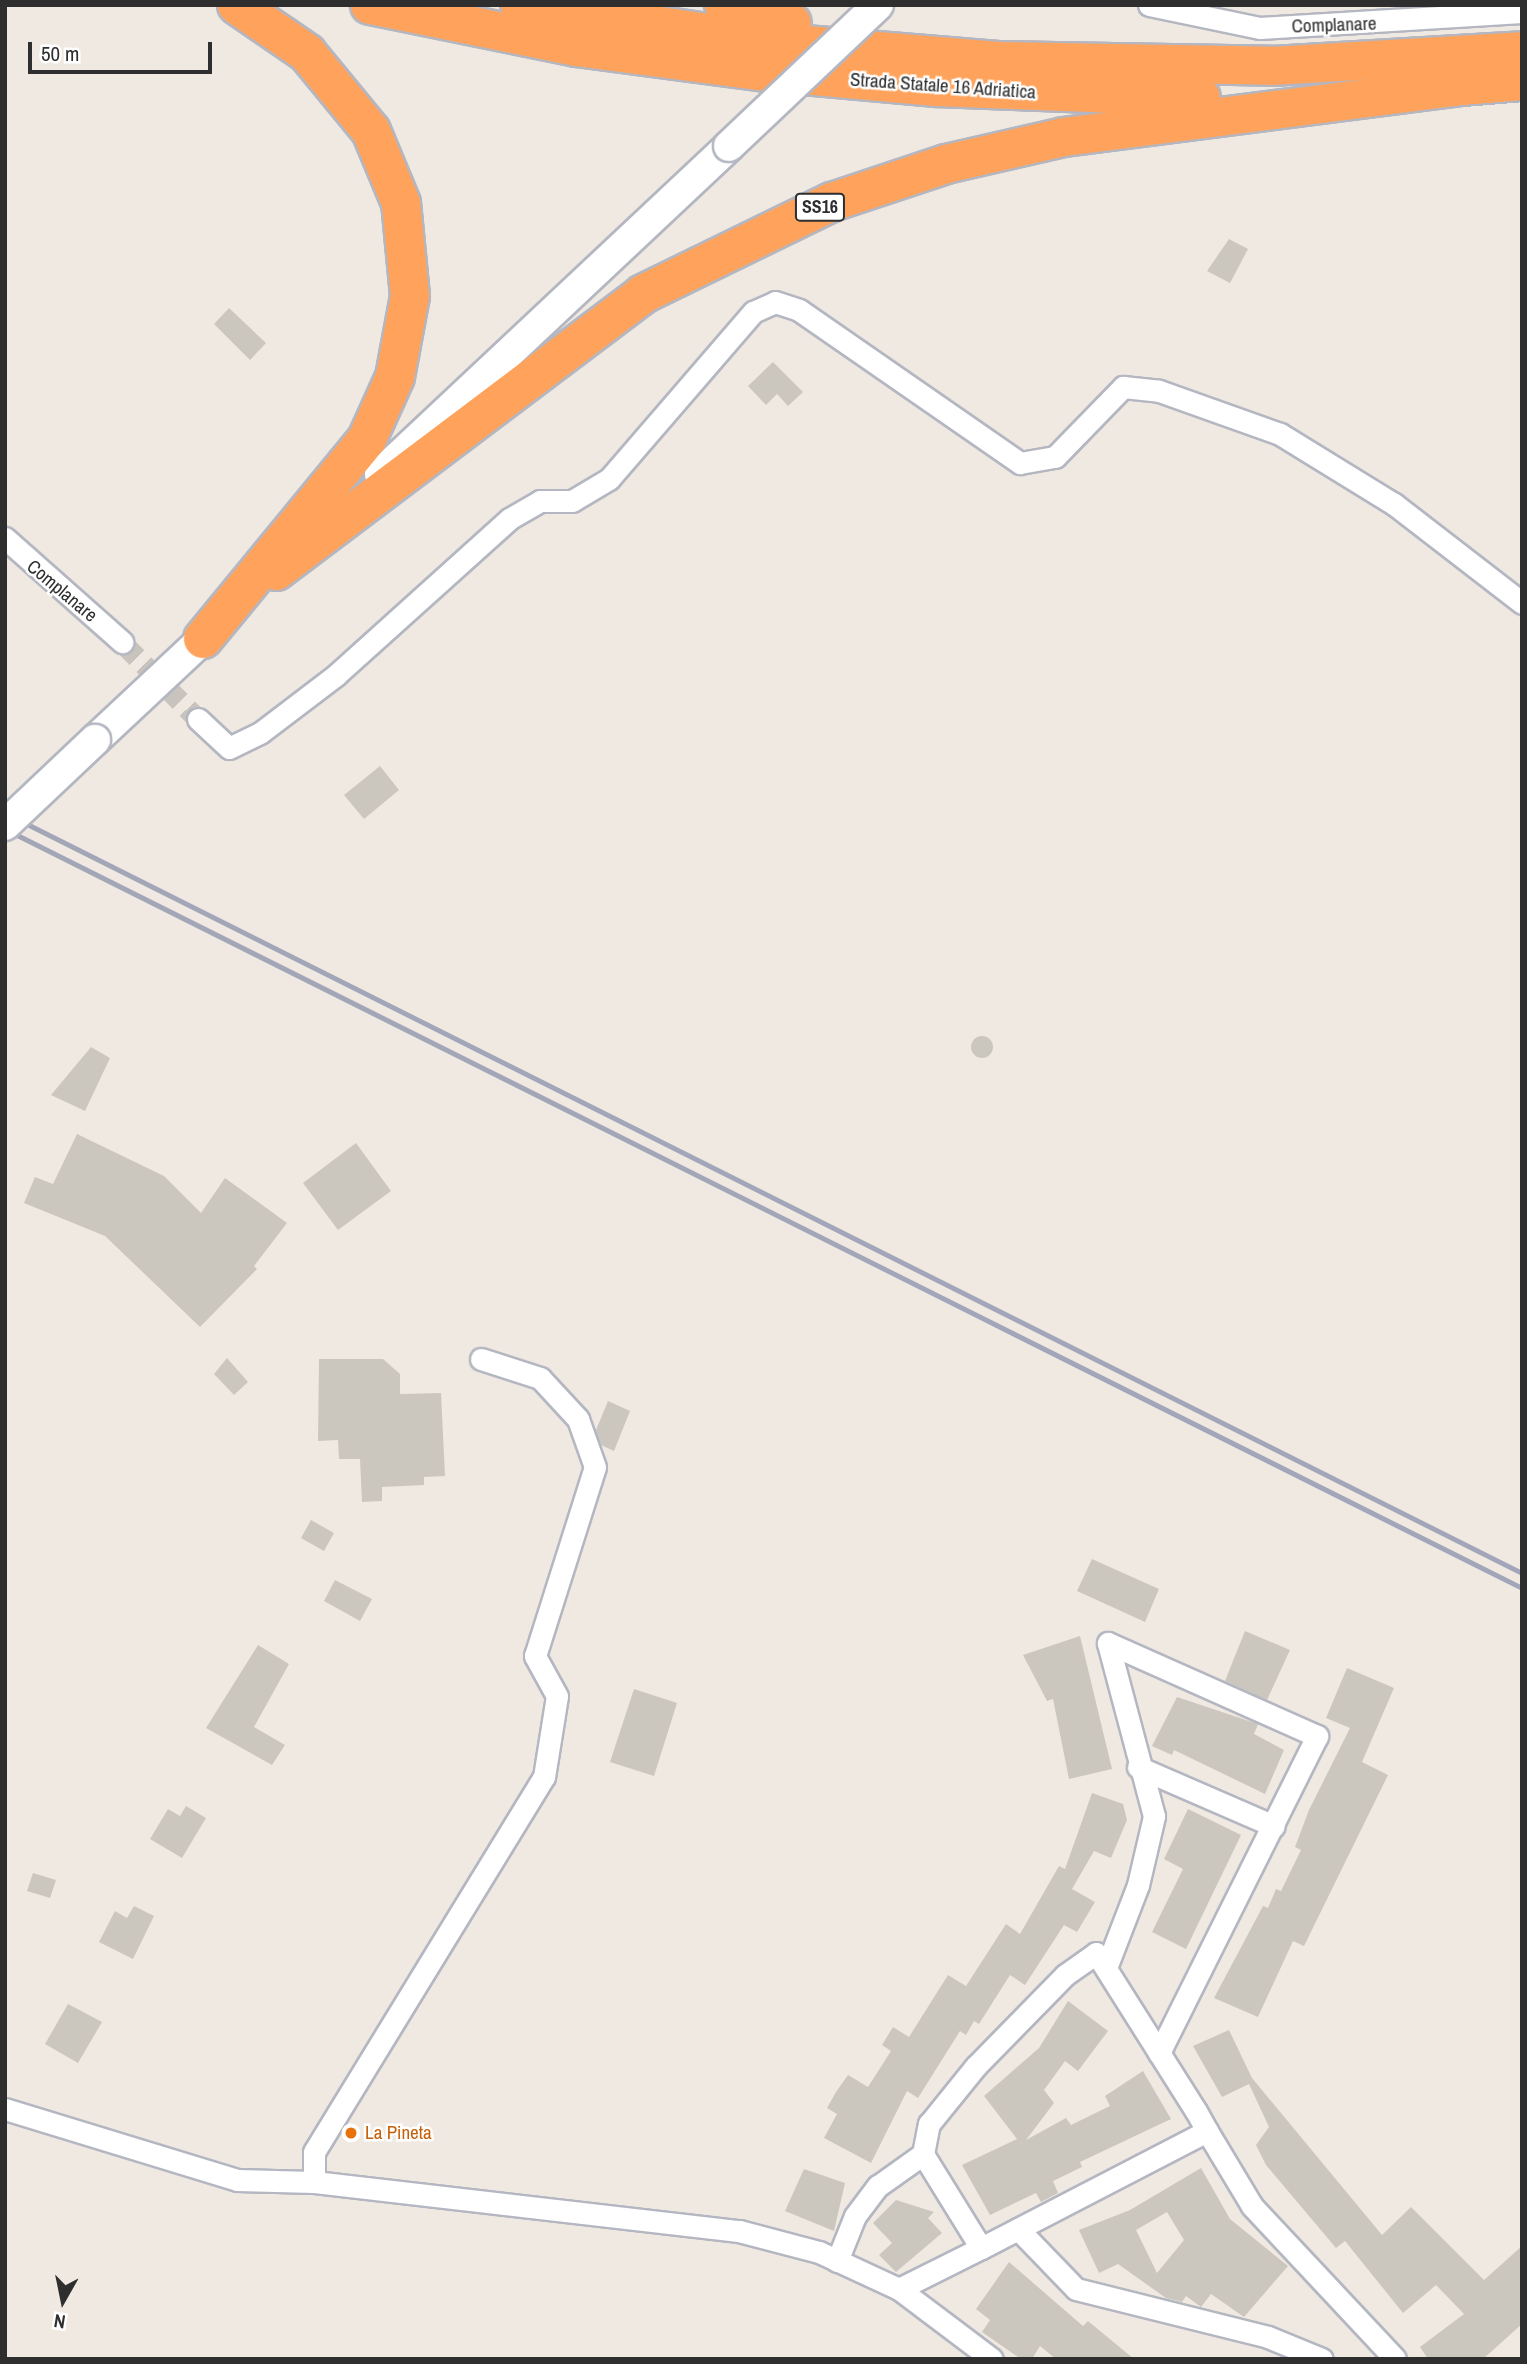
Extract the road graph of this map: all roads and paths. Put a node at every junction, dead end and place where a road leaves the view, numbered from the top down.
1 (237, 5) edge
2 (370, 5) edge
3 (520, 5) edge
4 (723, 5) edge
5 (878, 5) edge
6 (1149, 5) edge
7 (1522, 12) edge
8 (1522, 51) edge
9 (1082, 64) junction
10 (1522, 82) edge
11 (1463, 86) junction
12 (5, 538) edge
13 (276, 571) junction
14 (1522, 603) edge
15 (203, 639) junction
16 (122, 642) tunnel mouth
17 (198, 719) tunnel mouth
18 (5, 825) edge
19 (481, 1359) dead end
20 (1138, 1767) junction
21 (1274, 1826) junction
22 (1106, 1968) junction
23 (1159, 2053) junction
24 (5, 2109) edge
25 (1207, 2131) junction
26 (923, 2154) junction
27 (314, 2182) junction
28 (1018, 2229) junction
29 (981, 2248) junction
30 (837, 2261) junction
31 (899, 2290) junction
32 (992, 2359) edge
33 (1322, 2359) edge
34 (1395, 2359) edge

1 - 15 highway
2 - 11 highway, Strada Statale 16 Adriatica / SS16
3 - 9 highway, Strada Statale 16 Adriatica
4 - 9 highway
5 - 13 main road, bridge
6 - 7 street, Complanare
8 - 9 highway, Strada Statale 16 Adriatica
10 - 11 highway, Strada Statale 16 Adriatica / SS16
11 - 13 highway, SS16
12 - 16 street, Complanare
13 - 15 main road
14 - 17 street
15 - 18 main road, bridge
19 - 27 street
20 - 21 street
20 - 21 street
20 - 22 street
21 - 23 street
22 - 23 street
22 - 26 street
23 - 25 street
24 - 27 street
25 - 28 street
25 - 34 street
26 - 29 street
26 - 30 street
27 - 30 street
28 - 29 street
28 - 33 street
29 - 31 street
30 - 31 street
31 - 32 street

